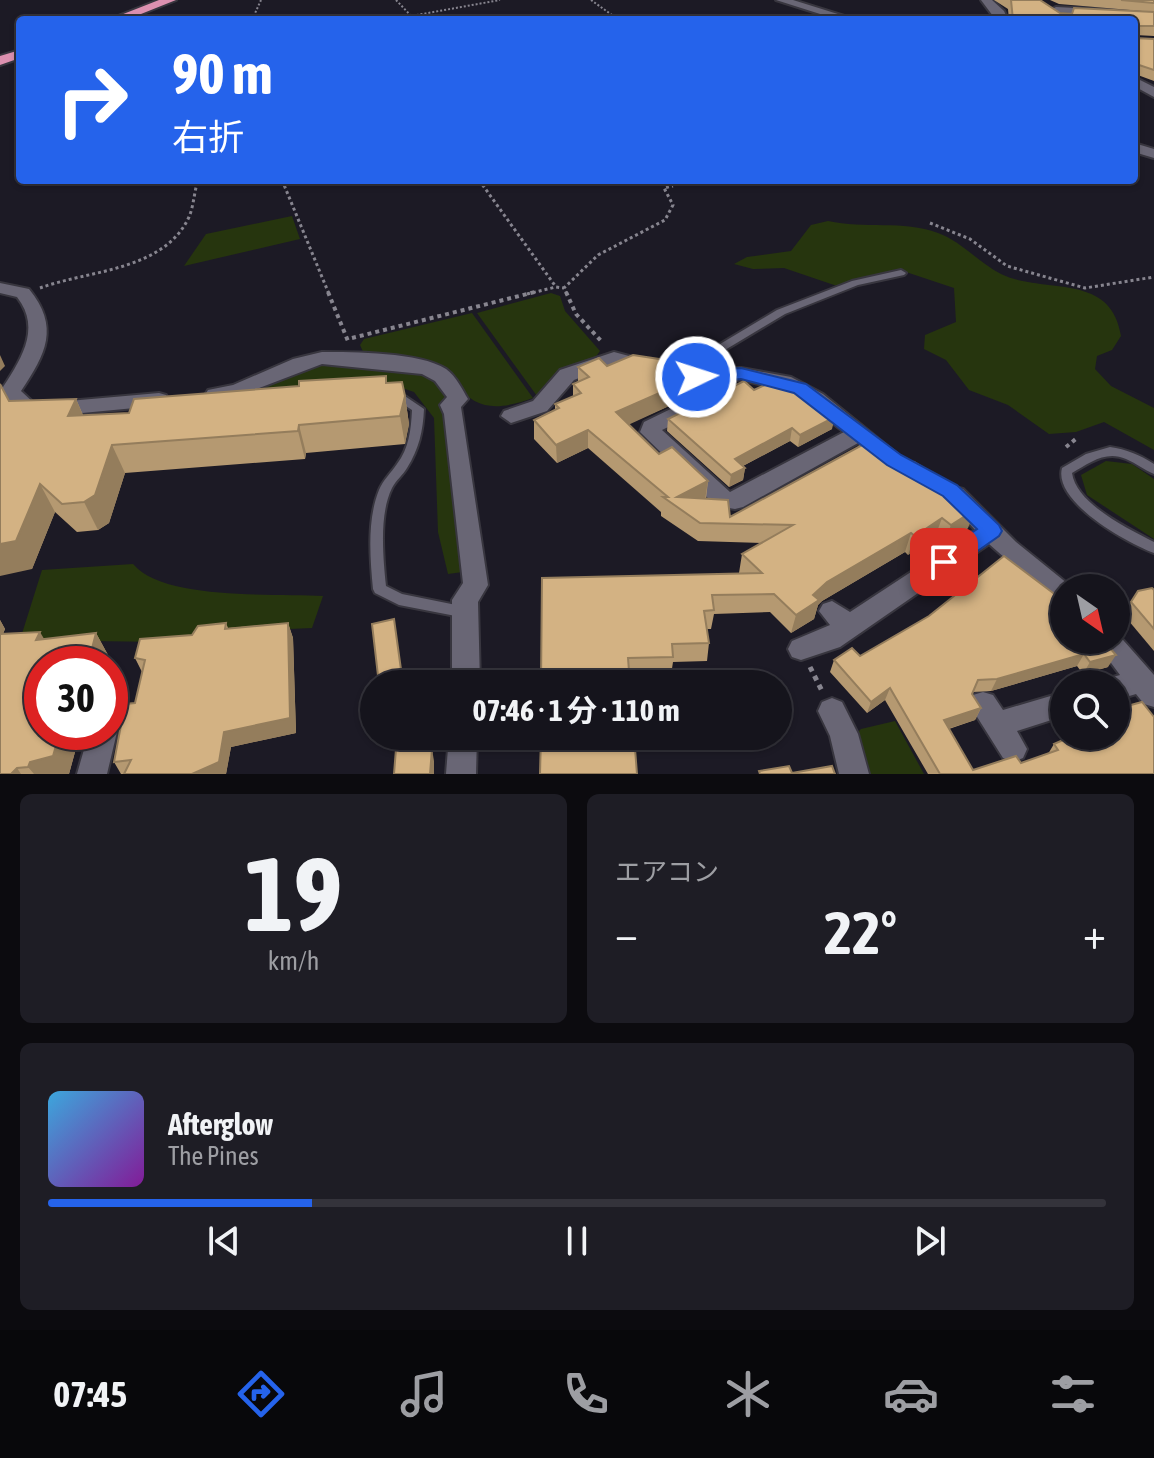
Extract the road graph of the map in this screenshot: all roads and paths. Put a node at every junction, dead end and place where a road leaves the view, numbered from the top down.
1 (170, 0) edge
2 (396, 0) edge
3 (500, 0) edge
4 (591, 0) edge
5 (781, 0) edge
6 (986, 0) edge
7 (1077, 0) edge
8 (1143, 0) edge
9 (1084, 11) junction
10 (1154, 14) edge
11 (125, 16) edge
12 (411, 16) joint
13 (613, 16) edge
14 (837, 16) edge
15 (1001, 16) edge
16 (1060, 16) edge
17 (197, 184) edge
18 (284, 184) edge
19 (482, 184) edge
20 (673, 186) dead end
21 (930, 223) dead end
22 (901, 273) dead end
23 (1154, 277) edge
24 (556, 287) junction
25 (0, 288) edge
26 (564, 288) junction
27 (23, 293) junction
28 (348, 350) junction
29 (614, 358) junction
30 (696, 377) junction
31 (380, 392) edge
32 (256, 400) edge
33 (185, 401) junction
34 (511, 416) dead end
35 (858, 434) junction
36 (1077, 438) dead end
37 (1066, 447) dead end
38 (905, 465) edge
39 (1154, 470) edge
40 (939, 483) edge
41 (991, 531) junction
42 (1154, 548) edge
43 (1050, 584) edge
44 (466, 612) junction
45 (801, 649) joint
46 (1116, 654) edge
47 (466, 670) edge
48 (1137, 688) edge
49 (1050, 706) edge
50 (832, 711) joint
51 (1013, 749) dead end
52 (98, 750) edge
53 (462, 750) edge
54 (92, 774) edge
55 (461, 774) edge
56 (854, 774) edge

1 - 11 highway
2 - 12 path
3 - 12 path
4 - 13 path
5 - 14 street
6 - 15 street
7 - 9 street
8 - 10 street
9 - 10 street
9 - 16 street
17 - 27 path
18 - 28 path
19 - 24 path
20 - 26 path
21 - 23 path
22 - 30 lane
24 - 26 path
24 - 28 path
25 - 27 street
26 - 29 path
27 - 33 street
28 - 33 street
28 - 44 street
29 - 30 street
29 - 34 street
30 - 35 street
30 - 35 street
31 - 44 lane
32 - 33 lane
35 - 38 street
36 - 37 path
39 - 42 lane
40 - 41 street
41 - 43 street
41 - 45 street
44 - 47 street
45 - 50 path
46 - 48 street
49 - 51 street
50 - 56 street
52 - 54 street
53 - 55 street

